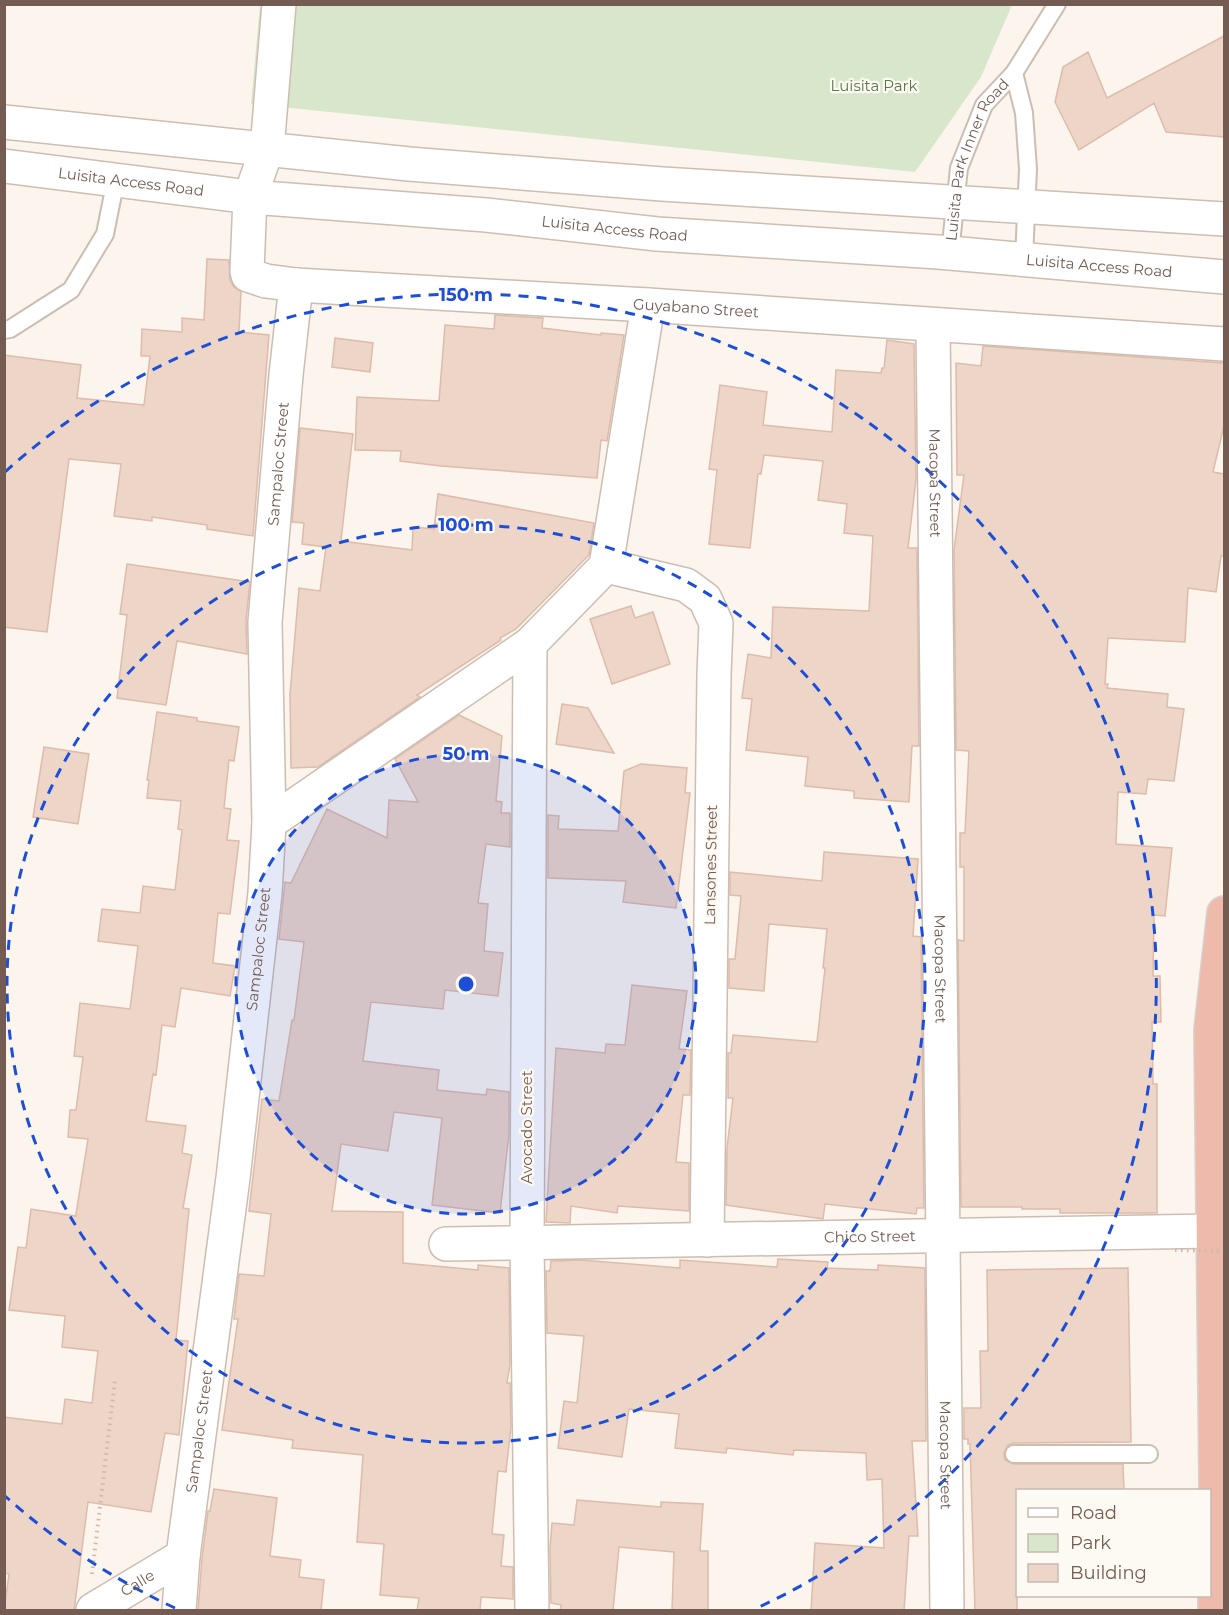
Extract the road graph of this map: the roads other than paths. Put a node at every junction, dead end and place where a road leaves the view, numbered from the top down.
1 (279, 4) edge
2 (1057, 4) edge
3 (1014, 73) junction
4 (4, 122) edge
5 (267, 149) junction
6 (4, 166) edge
7 (116, 179) junction
8 (250, 196) junction
9 (955, 202) junction
10 (1027, 207) junction
11 (1224, 219) edge
12 (951, 253) junction
13 (1024, 259) junction
14 (1224, 277) edge
15 (296, 285) junction
16 (648, 305) junction
17 (933, 326) junction
18 (4, 330) edge
19 (1224, 344) edge
20 (606, 566) junction
21 (530, 644) junction
22 (269, 823) junction
23 (1224, 913) edge
24 (944, 1236) junction
25 (707, 1240) junction
26 (1219, 1241) edge
27 (527, 1243) junction
28 (446, 1244) dead end
29 (1220, 1346) edge
30 (1014, 1454) dead end
31 (1149, 1454) dead end
32 (183, 1556) junction
33 (93, 1611) edge
34 (179, 1611) edge
35 (532, 1611) edge
36 (947, 1611) edge
37 (1215, 1611) edge

1 - 5 street
2 - 3 lane, Luisita Park Inner Road
3 - 9 lane, Luisita Park Inner Road
3 - 10 lane, Luisita Park Inner Road
4 - 5 street
5 - 8 street
5 - 9 street
6 - 7 street, Luisita Access Road
7 - 8 street, Luisita Access Road
7 - 18 lane
8 - 12 street, Luisita Access Road
8 - 15 street, Guyabano Street
9 - 10 street
9 - 12 lane, Luisita Park Inner Road
10 - 11 street
10 - 13 lane, Luisita Park Inner Road
12 - 13 street, Luisita Access Road
13 - 14 street, Luisita Access Road
15 - 16 street, Guyabano Street
15 - 22 street, Sampaloc Street
16 - 17 street, Guyabano Street
16 - 20 street
17 - 19 street, Guyabano Street
17 - 24 street, Macopa Street
20 - 21 street
20 - 25 street, Lansones Street
21 - 22 street
21 - 27 street, Avocado Street
22 - 32 street, Sampaloc Street
23 - 26 highway
24 - 25 street, Chico Street
24 - 26 street, Chico Street
24 - 36 street, Macopa Street
25 - 27 street, Chico Street
26 - 29 highway
27 - 28 street, Chico Street
27 - 35 street, Avocado Street
29 - 37 highway
30 - 31 lane
32 - 33 street, Calle
32 - 34 street, Sampaloc Street

